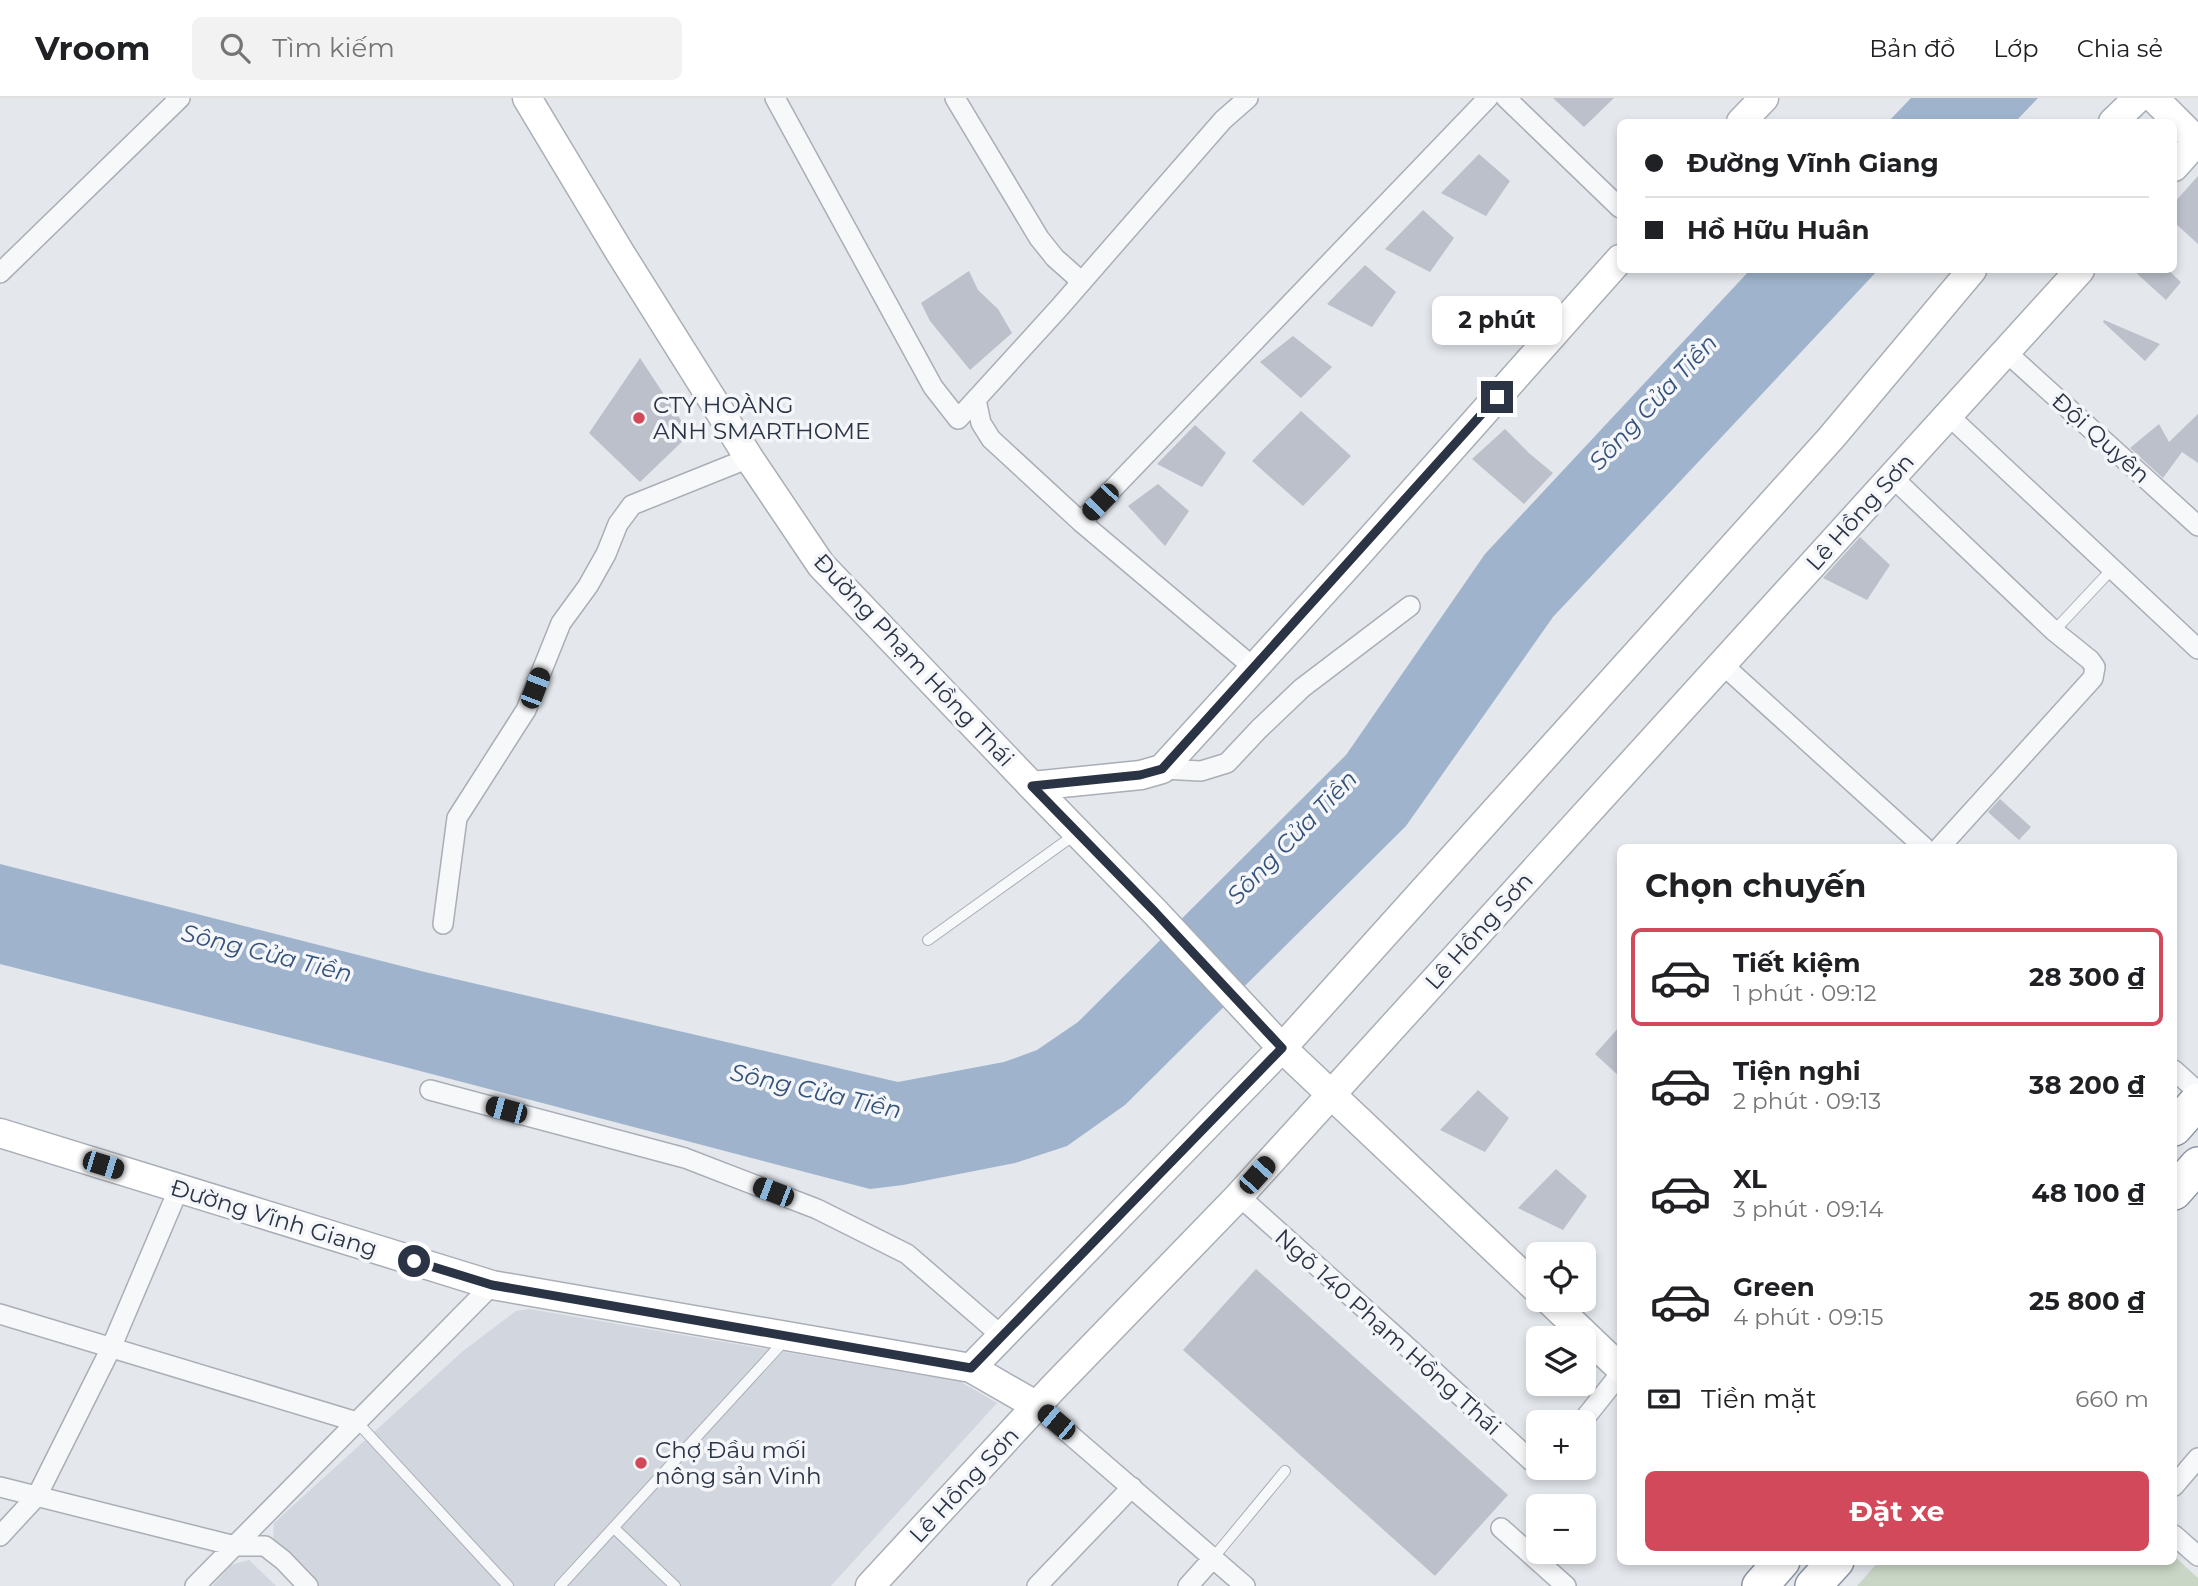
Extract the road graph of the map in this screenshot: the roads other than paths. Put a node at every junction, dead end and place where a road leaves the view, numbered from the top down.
1 (180, 98) edge
2 (527, 98) edge
3 (775, 98) edge
4 (955, 98) edge
5 (1248, 98) edge
6 (1488, 98) edge
7 (1506, 98) edge
8 (1764, 98) edge
9 (2138, 98) edge
10 (2154, 98) edge
11 (1744, 119) edge
12 (2116, 119) edge
13 (2175, 119) edge
14 (2177, 121) edge
15 (2198, 142) edge
16 (2177, 164) edge
17 (1617, 205) edge
18 (1617, 262) edge
19 (0, 273) edge
20 (1969, 273) edge
21 (2077, 273) edge
22 (1082, 282) junction
23 (2005, 351) junction
24 (976, 400) junction
25 (1947, 414) junction
26 (749, 458) junction
27 (1892, 477) junction
28 (1081, 522) junction
29 (2198, 526) edge
30 (2112, 569) junction
31 (1410, 606) dead end
32 (2054, 631) junction
33 (2198, 649) edge
34 (1722, 664) junction
35 (1253, 667) junction
36 (1162, 769) junction
37 (1032, 786) junction
38 (1077, 832) junction
39 (1921, 844) edge
40 (1943, 844) edge
41 (443, 924) dead end
42 (928, 940) dead end
43 (1282, 1048) junction
44 (2177, 1073) edge
45 (430, 1090) dead end
46 (2198, 1093) edge
47 (1331, 1094) junction
48 (2198, 1101) edge
49 (2177, 1125) edge
50 (0, 1133) edge
51 (2198, 1165) edge
52 (179, 1188) junction
53 (2177, 1189) edge
54 (1239, 1196) junction
55 (1526, 1279) edge
56 (492, 1285) junction
57 (1562, 1312) edge
58 (0, 1314) edge
59 (1003, 1337) junction
60 (787, 1338) junction
61 (111, 1348) junction
62 (1617, 1365) edge
63 (971, 1368) junction
64 (1617, 1378) edge
65 (1037, 1406) junction
66 (1591, 1410) edge
67 (357, 1422) junction
68 (1526, 1455) edge
69 (2198, 1458) edge
70 (1285, 1471) dead end
71 (2177, 1482) edge
72 (0, 1487) edge
73 (1132, 1487) junction
74 (37, 1496) junction
75 (614, 1528) junction
76 (1501, 1528) dead end
77 (0, 1536) edge
78 (2177, 1538) edge
79 (235, 1546) junction
80 (2198, 1556) edge
81 (1214, 1557) junction
82 (1778, 1565) edge
83 (1832, 1565) edge
84 (195, 1586) edge
85 (308, 1586) edge
86 (508, 1586) edge
87 (559, 1586) edge
88 (675, 1586) edge
89 (870, 1586) edge
90 (1037, 1586) edge
91 (1188, 1586) edge
92 (1245, 1586) edge
93 (1566, 1586) edge
94 (1760, 1586) edge
95 (1813, 1586) edge

1 - 19 street
2 - 26 street, Đường Phạm Hồng Thái
3 - 24 street
4 - 22 street
5 - 22 street
6 - 28 street
7 - 17 street
8 - 11 street
9 - 12 street
10 - 13 street
14 - 15 street
15 - 16 street
18 - 35 street
20 - 43 street
21 - 23 street, Lê Hồng Sơn
22 - 24 street
23 - 25 street, Lê Hồng Sơn
23 - 29 street, Đội Quyên
24 - 28 street
25 - 27 street, Lê Hồng Sơn
25 - 30 street
26 - 37 street, Đường Phạm Hồng Thái
26 - 41 street
27 - 32 street
27 - 34 street, Lê Hồng Sơn
28 - 35 street
30 - 32 lane
30 - 33 street
31 - 36 street
32 - 40 street
34 - 39 street
34 - 47 street, Lê Hồng Sơn
35 - 36 street
36 - 37 street
37 - 38 street, Đường Phạm Hồng Thái
38 - 42 lane
38 - 43 street, Đường Phạm Hồng Thái
43 - 47 street
43 - 59 street
44 - 46 street
45 - 59 street
47 - 54 street, Lê Hồng Sơn
47 - 55 street
48 - 49 highway
50 - 52 street, Đường Vĩnh Giang
51 - 53 highway
52 - 56 street, Đường Vĩnh Giang
52 - 61 street
54 - 65 street, Lê Hồng Sơn
54 - 68 street, Ngõ 140 Phạm Hồng Thái
56 - 60 street, Đường Vĩnh Giang
56 - 67 street
57 - 62 street
58 - 61 street
59 - 63 street
60 - 63 street, Đường Vĩnh Giang
60 - 75 lane
61 - 67 street
61 - 74 street
63 - 65 street, Đường Vĩnh Giang
64 - 66 street
65 - 73 street
65 - 89 street, Lê Hồng Sơn
67 - 79 street
67 - 86 lane
69 - 71 street
70 - 81 lane
72 - 74 street
73 - 81 street
73 - 90 street
74 - 77 street
74 - 79 street
75 - 87 lane
75 - 88 lane
76 - 93 street
78 - 80 street
79 - 84 street
79 - 85 street
81 - 91 street
81 - 92 street
82 - 94 highway
83 - 95 highway

